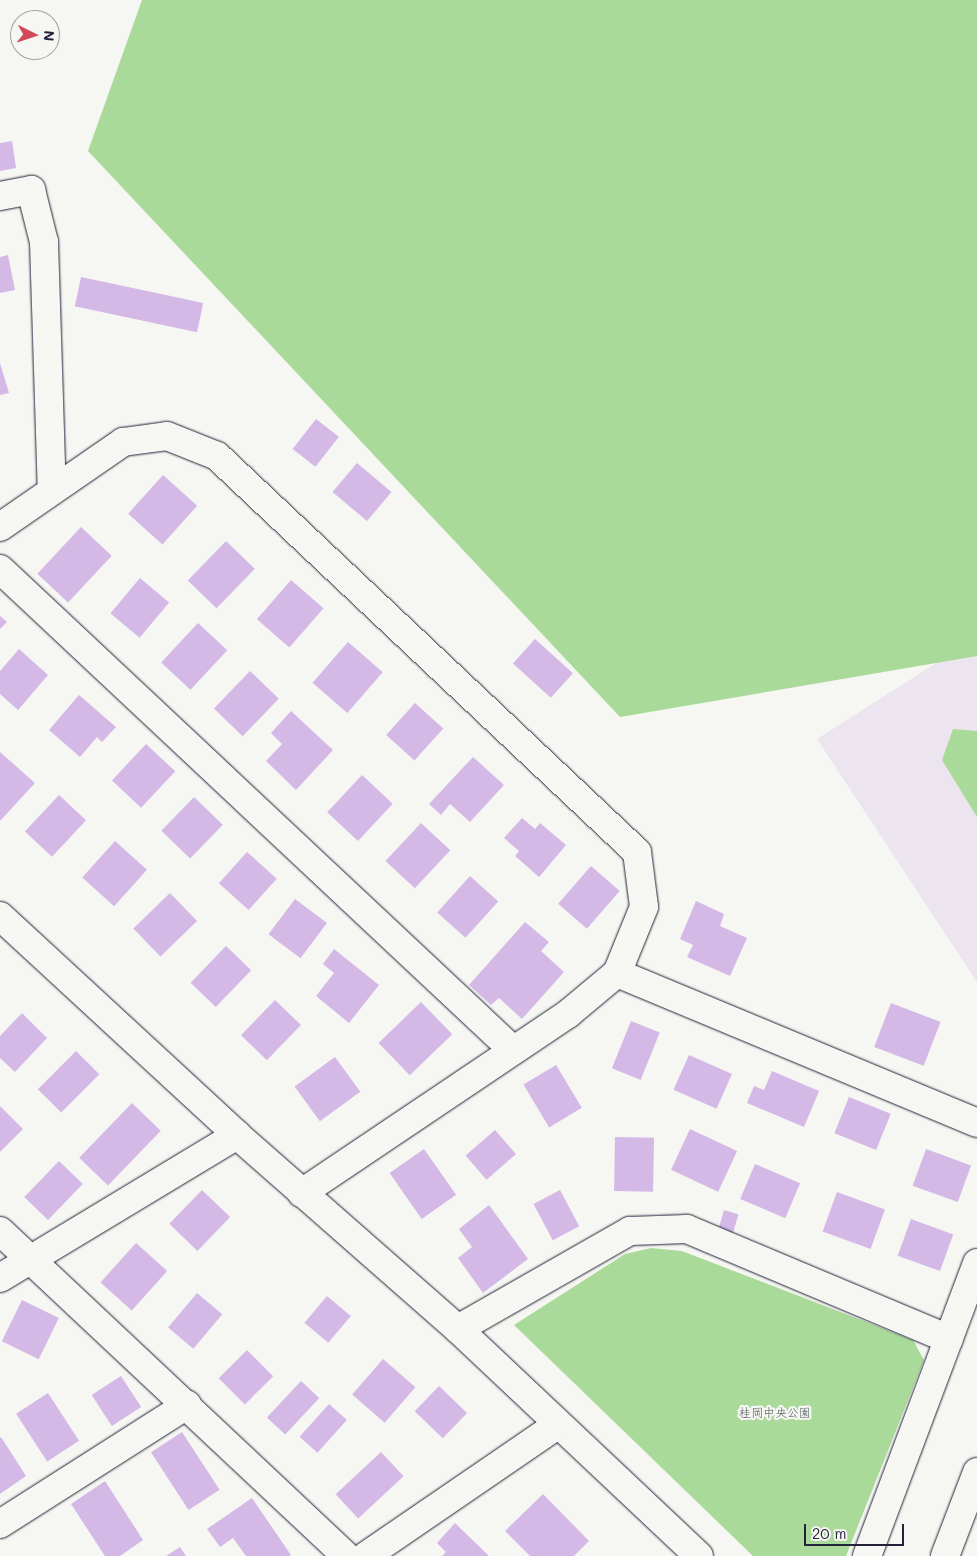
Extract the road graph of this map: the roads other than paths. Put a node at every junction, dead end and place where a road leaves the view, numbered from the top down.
1 (0, 196) edge
2 (52, 490) junction
3 (0, 527) edge
4 (0, 569) edge
5 (0, 916) edge
6 (617, 973) junction
7 (513, 1050) junction
8 (977, 1123) edge
9 (237, 1135) junction
10 (302, 1193) junction
11 (0, 1230) edge
12 (32, 1258) junction
13 (977, 1264) edge
14 (0, 1278) edge
15 (458, 1329) junction
16 (948, 1339) junction
17 (187, 1405) junction
18 (556, 1426) junction
19 (977, 1472) edge
20 (0, 1524) edge
21 (346, 1556) edge
22 (366, 1556) edge
23 (699, 1556) edge
24 (867, 1556) edge
25 (945, 1556) edge

1 - 2 street
2 - 3 street
2 - 6 street
4 - 7 street
5 - 9 street
6 - 7 street
6 - 8 street
7 - 10 street
9 - 10 street
9 - 12 street
10 - 15 street
11 - 12 street
12 - 14 street
12 - 17 street
13 - 16 street
15 - 16 street
15 - 18 street
16 - 24 street
17 - 20 street
17 - 21 street
18 - 22 street
18 - 23 street
19 - 25 street

